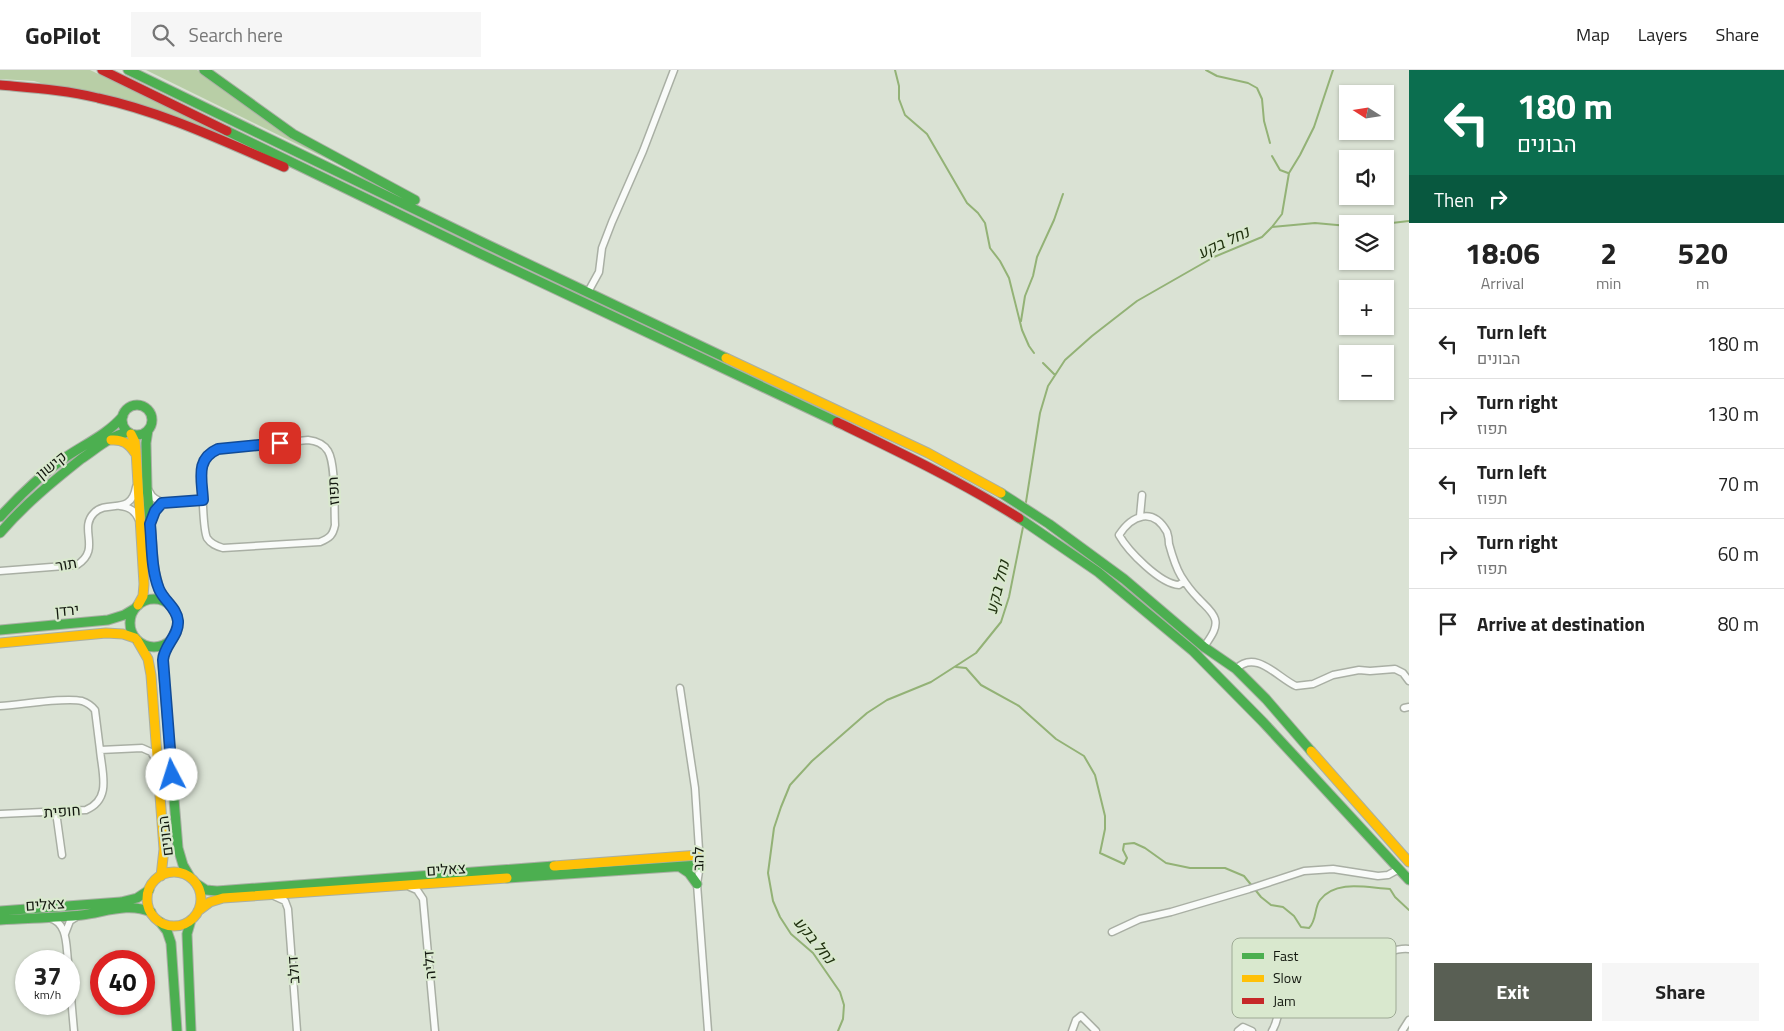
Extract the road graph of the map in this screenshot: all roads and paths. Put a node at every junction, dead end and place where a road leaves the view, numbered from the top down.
1 (102, 70) edge
2 (128, 70) edge
3 (204, 70) edge
4 (674, 70) edge
5 (0, 85) edge
6 (426, 227) junction
7 (551, 274) junction
8 (588, 292) junction
9 (123, 416) junction
10 (148, 430) junction
11 (130, 433) junction
12 (106, 441) junction
13 (136, 454) junction
14 (137, 483) junction
15 (147, 487) junction
16 (1142, 494) dead end
17 (203, 500) junction
18 (162, 503) junction
19 (119, 506) junction
20 (0, 516) edge
21 (1140, 516) junction
22 (139, 522) junction
23 (150, 524) junction
24 (0, 533) edge
25 (0, 572) edge
26 (1184, 581) junction
27 (168, 603) junction
28 (136, 607) junction
29 (0, 630) edge
30 (136, 639) junction
31 (169, 642) junction
32 (0, 644) edge
33 (1204, 647) junction
34 (1236, 669) junction
35 (1409, 681) edge
36 (680, 688) dead end
37 (0, 706) edge
38 (156, 733) junction
39 (142, 748) junction
40 (100, 750) junction
41 (158, 764) junction
42 (56, 812) junction
43 (0, 814) edge
44 (62, 855) dead end
45 (699, 855) junction
46 (1409, 862) edge
47 (700, 865) junction
48 (680, 866) junction
49 (1399, 868) junction
50 (161, 876) junction
51 (190, 877) junction
52 (1409, 880) edge
53 (437, 883) junction
54 (197, 884) junction
55 (697, 884) junction
56 (405, 886) junction
57 (149, 890) junction
58 (300, 893) junction
59 (271, 895) junction
60 (423, 899) junction
61 (288, 909) junction
62 (0, 911) edge
63 (198, 911) junction
64 (151, 912) junction
65 (82, 915) junction
66 (48, 918) junction
67 (0, 920) edge
68 (191, 920) junction
69 (160, 922) junction
70 (1112, 932) dead end
71 (65, 935) junction
72 (1396, 949) edge
73 (1409, 949) edge
74 (67, 950) edge
75 (73, 1015) edge
76 (1276, 1018) edge
77 (1409, 1020) edge
78 (74, 1031) edge
79 (177, 1031) edge
80 (191, 1031) edge
81 (297, 1031) edge
82 (435, 1031) edge
83 (708, 1031) edge
84 (1072, 1031) edge
85 (1096, 1031) edge
86 (1238, 1031) edge
87 (1252, 1031) edge
88 (1272, 1031) edge
89 (1402, 1031) edge

1 - 6 main road
2 - 7 main road
3 - 7 main road
4 - 8 street
5 - 6 main road
6 - 49 main road
7 - 8 main road
8 - 33 main road
9 - 10 main road
9 - 11 main road
9 - 20 main road, קישון
10 - 11 main road
10 - 15 main road
11 - 12 main road, קישון
11 - 13 main road
12 - 13 main road
12 - 24 main road, קישון
13 - 14 main road
14 - 19 street
14 - 22 main road
15 - 18 street
15 - 23 main road
16 - 21 street
17 - 17 street, תפוז
17 - 18 street
18 - 23 street
19 - 22 street
19 - 25 street, תור
21 - 26 street
21 - 26 street
22 - 28 main road
23 - 27 main road
26 - 33 street
27 - 28 main road
27 - 31 main road
28 - 29 main road, ירדן
28 - 30 main road
30 - 31 main road
30 - 32 main road, ירדן
30 - 38 main road, הבונים
31 - 51 main road, הבונים
33 - 34 main road
34 - 35 street
34 - 46 main road
36 - 45 street, להב
37 - 40 street, חופית
38 - 39 street
38 - 41 main road, הבונים
39 - 40 street
39 - 41 street
40 - 42 street, חופית
41 - 50 main road, הבונים
42 - 43 street, חופית
42 - 44 street
45 - 47 street, להב
45 - 54 main road, צאלים
47 - 48 main road, צאלים
47 - 55 street, להב
48 - 53 main road, צאלים
48 - 55 main road
49 - 52 main road
49 - 70 street
50 - 51 main road
50 - 57 main road
51 - 54 main road
53 - 56 main road, צאלים
53 - 60 street
54 - 63 main road
55 - 83 street, להב
56 - 58 main road, צאלים
56 - 60 street
57 - 62 main road, צאלים
57 - 64 main road
58 - 59 main road, צאלים
58 - 61 street
59 - 61 street
59 - 63 main road, צאלים
60 - 82 street, דליה
61 - 81 street, דולב
63 - 68 main road
64 - 65 main road, צאלים
64 - 69 main road
65 - 66 main road, צאלים
65 - 71 street
66 - 67 main road, צאלים
66 - 71 street
68 - 69 main road
68 - 80 main road
69 - 79 main road
71 - 74 street
72 - 73 street
75 - 78 street
76 - 88 street
77 - 89 street
84 - 85 street
86 - 87 street

